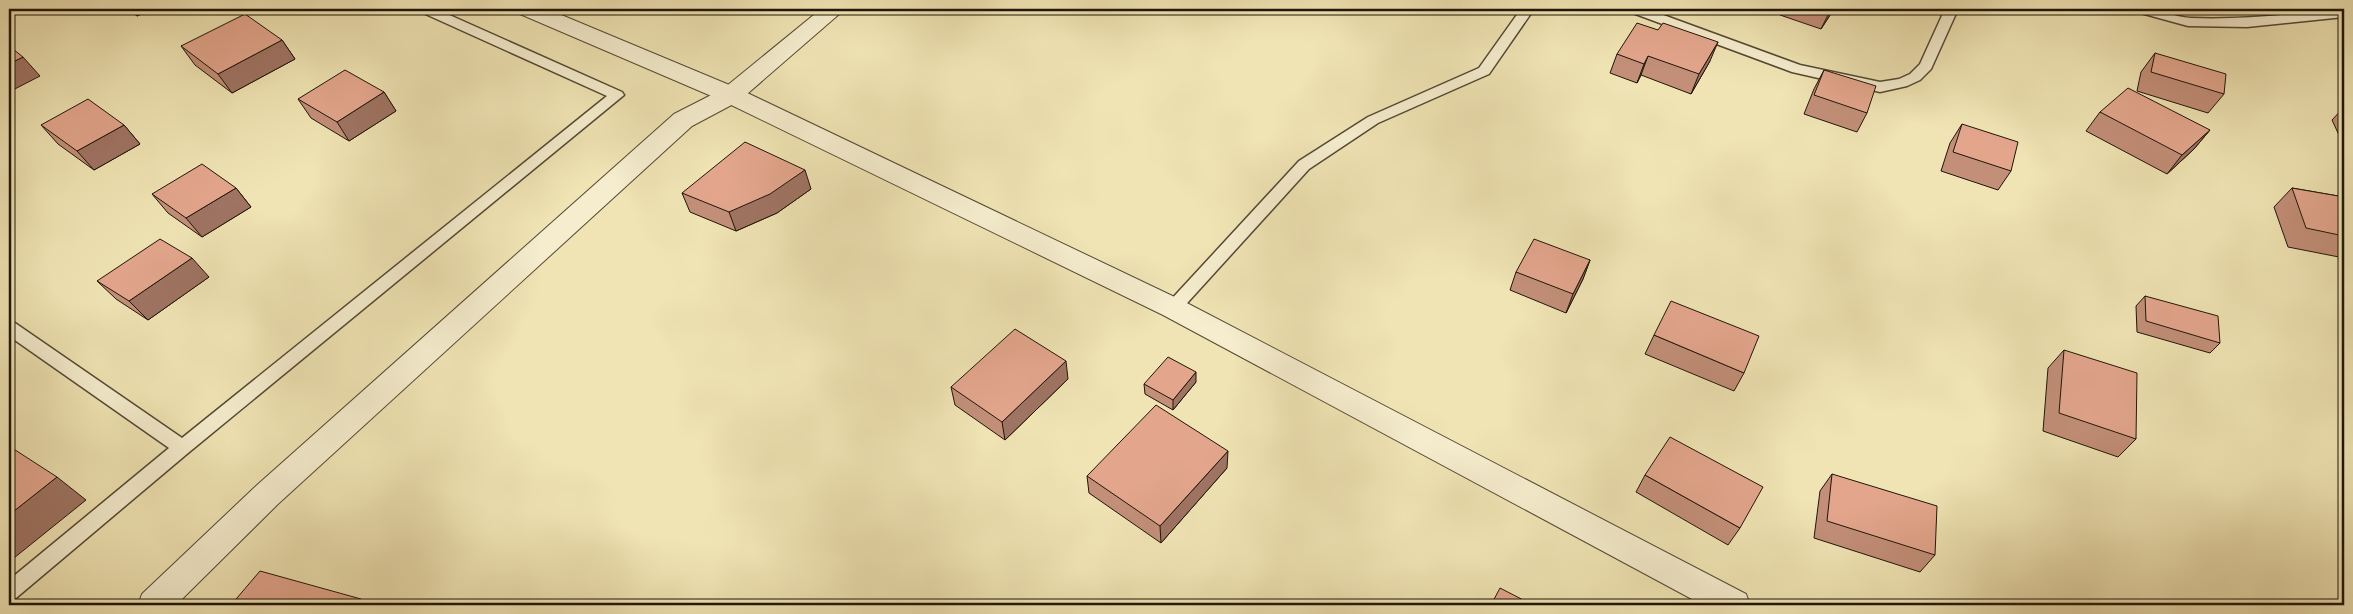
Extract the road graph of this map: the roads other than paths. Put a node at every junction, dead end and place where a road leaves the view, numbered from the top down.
1 (426, 9) edge
2 (528, 9) edge
3 (834, 9) edge
4 (1527, 9) edge
5 (1635, 9) edge
6 (1951, 9) edge
7 (2142, 9) edge
8 (2344, 13) edge
9 (731, 95) junction
10 (1173, 308) junction
11 (9, 328) edge
12 (182, 448) junction
13 (9, 592) edge
14 (154, 605) edge
15 (1734, 605) edge

1 - 12 lane
2 - 9 street
3 - 9 street
4 - 10 lane
5 - 6 lane
7 - 8 lane
9 - 10 street
9 - 14 street
10 - 15 street
11 - 12 lane
12 - 13 lane

